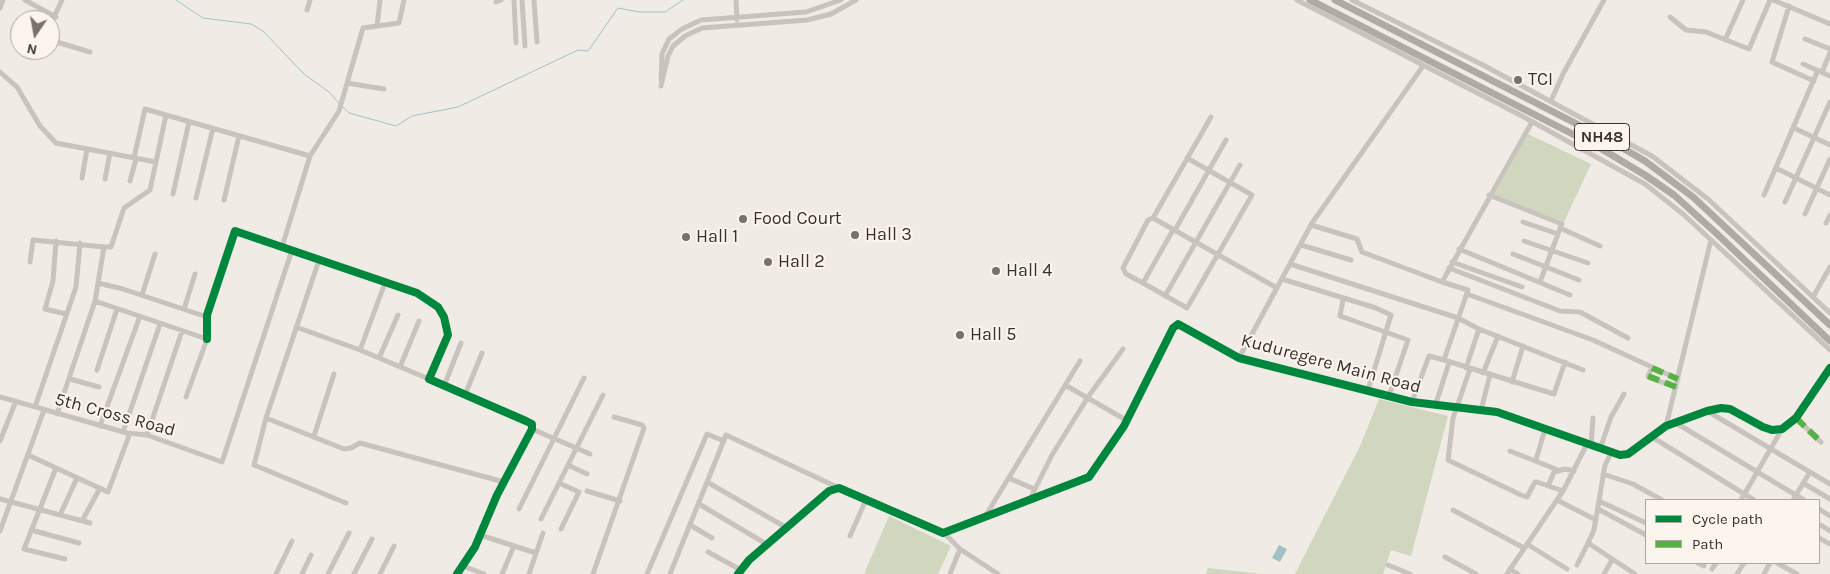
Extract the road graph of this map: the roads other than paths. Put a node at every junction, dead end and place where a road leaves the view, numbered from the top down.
1 (3, 0) edge
2 (26, 0) edge
3 (310, 0) edge
4 (380, 0) edge
5 (404, 0) edge
6 (514, 0) edge
7 (522, 0) edge
8 (534, 0) edge
9 (736, 0) edge
10 (841, 0) edge
11 (856, 0) edge
12 (1297, 0) edge
13 (1310, 0) edge
14 (1335, 0) edge
15 (1352, 0) edge
16 (1604, 0) edge
17 (1743, 0) edge
18 (1771, 0) edge
19 (34, 2) edge
20 (1789, 6) junction
21 (0, 8) edge
22 (46, 10) edge
23 (307, 10) dead end
24 (1670, 17) dead end
25 (737, 18) junction
26 (1830, 24) edge
27 (736, 25) junction
28 (376, 26) junction
29 (1805, 39) dead end
30 (1725, 40) junction
31 (537, 42) dead end
32 (60, 43) edge
33 (516, 43) dead end
34 (524, 46) dead end
35 (1830, 49) edge
36 (90, 52) dead end
37 (1830, 54) edge
38 (1803, 64) dead end
39 (1423, 66) junction
40 (1820, 71) junction
41 (0, 72) edge
42 (1830, 76) edge
43 (1814, 81) junction
44 (347, 83) junction
45 (384, 89) dead end
46 (1551, 101) junction
47 (1830, 102) edge
48 (166, 115) junction
49 (1211, 117) dead end
50 (190, 122) junction
51 (1532, 122) junction
52 (213, 128) junction
53 (1794, 128) junction
54 (239, 136) junction
55 (1814, 137) junction
56 (1226, 140) dead end
57 (1830, 145) edge
58 (87, 149) junction
59 (110, 153) junction
60 (310, 156) junction
61 (135, 158) junction
62 (1187, 158) junction
63 (1830, 159) edge
64 (156, 162) junction
65 (1240, 165) dead end
66 (1776, 168) junction
67 (1209, 170) junction
68 (82, 178) dead end
69 (1795, 178) junction
70 (105, 179) dead end
71 (130, 181) dead end
72 (1230, 182) junction
73 (1816, 188) junction
74 (173, 194) dead end
75 (1489, 195) junction
76 (1764, 195) dead end
77 (1830, 195) edge
78 (196, 198) dead end
79 (224, 200) dead end
80 (1785, 202) dead end
81 (1805, 214) dead end
82 (1830, 215) edge
83 (1153, 218) junction
84 (1523, 222) dead end
85 (1826, 223) dead end
86 (1311, 224) junction
87 (1174, 230) junction
88 (1559, 231) junction
89 (1711, 240) junction
90 (1524, 241) dead end
91 (56, 242) junction
92 (1196, 242) junction
93 (80, 243) junction
94 (1302, 245) junction
95 (1600, 246) dead end
96 (104, 247) junction
97 (282, 247) junction
98 (1459, 249) junction
99 (292, 250) junction
100 (1552, 250) junction
101 (155, 254) dead end
102 (1218, 254) junction
103 (1513, 254) dead end
104 (319, 260) junction
105 (1351, 260) dead end
106 (30, 262) dead end
107 (1588, 263) dead end
108 (1290, 264) junction
109 (1451, 265) junction
110 (1830, 267) edge
111 (1546, 268) junction
112 (195, 274) dead end
113 (1282, 279) junction
114 (1579, 280) dead end
115 (1442, 282) junction
116 (1540, 282) junction
117 (98, 283) junction
118 (385, 283) junction
119 (1143, 283) junction
120 (1522, 287) dead end
121 (1277, 288) junction
122 (1467, 294) junction
123 (142, 295) junction
124 (1570, 295) dead end
125 (1165, 296) junction
126 (1813, 297) junction
127 (1343, 300) junction
128 (95, 301) junction
129 (118, 309) junction
130 (184, 309) junction
131 (1830, 313) edge
132 (66, 314) junction
133 (398, 315) dead end
134 (140, 316) junction
135 (207, 317) junction
136 (1458, 318) junction
137 (419, 321) dead end
138 (160, 324) junction
139 (1830, 325) edge
140 (296, 327) junction
141 (1479, 330) junction
142 (182, 331) junction
143 (1386, 331) junction
144 (1498, 336) junction
145 (1628, 338) dead end
146 (207, 339) junction
147 (1830, 341) edge
148 (462, 343) dead end
149 (1523, 346) junction
150 (1123, 349) dead end
151 (360, 350) junction
152 (1830, 350) edge
153 (482, 353) dead end
154 (379, 358) junction
155 (1239, 358) junction
156 (1444, 360) junction
157 (1080, 361) dead end
158 (1565, 362) junction
159 (1450, 363) junction
160 (400, 367) junction
161 (1652, 368) junction
162 (1830, 368) edge
163 (1468, 369) junction
164 (97, 370) dead end
165 (1583, 370) dead end
166 (1483, 373) junction
167 (334, 374) dead end
168 (1490, 375) junction
169 (584, 378) dead end
170 (70, 379) junction
171 (429, 379) junction
172 (1678, 379) junction
173 (1512, 382) junction
174 (1065, 385) junction
175 (444, 386) junction
176 (99, 387) dead end
177 (1676, 387) junction
178 (1368, 390) junction
179 (1624, 394) dead end
180 (465, 395) junction
181 (603, 395) dead end
182 (1389, 396) junction
183 (0, 397) edge
184 (1088, 397) junction
185 (186, 398) dead end
186 (16, 401) junction
187 (1412, 402) junction
188 (1435, 406) junction
189 (36, 407) junction
190 (1458, 408) junction
191 (44, 410) junction
192 (1481, 410) junction
193 (1707, 411) junction
194 (57, 414) junction
195 (614, 417) dead end
196 (266, 418) junction
197 (1593, 418) dead end
198 (1796, 418) junction
199 (1126, 420) junction
200 (1676, 423) junction
201 (100, 426) junction
202 (1666, 426) junction
203 (532, 429) junction
204 (1545, 429) junction
205 (1782, 429) junction
206 (123, 432) junction
207 (130, 433) junction
208 (147, 435) junction
209 (314, 436) junction
210 (1652, 437) junction
211 (554, 439) junction
212 (0, 441) edge
213 (724, 441) junction
214 (1821, 442) dead end
215 (1589, 445) junction
216 (577, 448) junction
217 (1600, 449) junction
218 (1770, 449) junction
219 (1510, 450) dead end
220 (1612, 453) junction
221 (590, 454) dead end
222 (28, 455) junction
223 (1536, 460) junction
224 (568, 465) junction
225 (56, 468) junction
226 (1558, 470) junction
227 (1574, 471) junction
228 (1756, 472) junction
229 (1810, 472) junction
230 (587, 474) dead end
231 (1603, 474) junction
232 (77, 478) junction
233 (1009, 478) junction
234 (504, 482) junction
235 (707, 482) junction
236 (560, 483) junction
237 (1803, 483) junction
238 (1830, 484) edge
239 (1548, 486) junction
240 (100, 488) junction
241 (838, 488) junction
242 (1034, 489) junction
243 (587, 491) dead end
244 (1563, 491) junction
245 (1744, 494) junction
246 (1794, 498) edge
247 (0, 499) edge
248 (1660, 499) edge
249 (1742, 499) edge
250 (1752, 499) edge
251 (1830, 499) edge
252 (1557, 500) junction
253 (620, 501) junction
254 (867, 501) junction
255 (1029, 501) junction
256 (1599, 501) junction
257 (11, 502) junction
258 (346, 503) dead end
259 (699, 504) junction
260 (519, 509) dead end
261 (1598, 509) junction
262 (38, 510) junction
263 (1453, 510) dead end
264 (60, 515) junction
265 (986, 516) junction
266 (541, 520) dead end
267 (1596, 520) junction
268 (82, 521) junction
269 (90, 523) dead end
270 (1645, 523) edge
271 (690, 525) junction
272 (786, 528) junction
273 (561, 529) dead end
274 (31, 530) junction
275 (0, 531) edge
276 (543, 532) dead end
277 (349, 533) dead end
278 (944, 533) junction
279 (1645, 534) edge
280 (480, 535) junction
281 (850, 536) dead end
282 (712, 538) dead end
283 (372, 539) dead end
284 (292, 541) dead end
285 (79, 543) dead end
286 (1588, 543) junction
287 (768, 545) junction
288 (394, 546) dead end
289 (514, 546) junction
290 (1525, 546) junction
291 (960, 550) junction
292 (708, 552) dead end
293 (536, 553) junction
294 (311, 555) dead end
295 (1445, 557) dead end
296 (65, 559) dead end
297 (1612, 560) junction
298 (1715, 564) edge
299 (1779, 564) edge
300 (1388, 565) dead end
301 (1577, 565) dead end
302 (463, 566) junction
303 (1567, 569) dead end
304 (1712, 569) dead end
305 (739, 572) edge
306 (990, 572) edge
307 (1508, 572) edge
308 (1633, 573) edge
309 (1794, 573) edge
310 (276, 574) edge
311 (302, 574) edge
312 (328, 574) edge
313 (354, 574) edge
314 (380, 574) edge
315 (457, 574) edge
316 (484, 574) edge
317 (502, 574) edge
318 (529, 574) edge
319 (593, 574) edge
320 (647, 574) edge
321 (670, 574) edge
322 (950, 574) edge
323 (998, 574) edge
324 (1410, 574) edge
325 (1476, 574) edge
326 (1518, 574) edge
327 (1604, 574) edge

1 - 21 street
2 - 19 street
3 - 23 street
4 - 28 street
5 - 28 street
6 - 33 street
7 - 34 street
8 - 31 street
9 - 25 street
10 - 25 street
11 - 27 street
12 - 39 street
13 - 147 highway, NH48
14 - 139 highway, NH48
15 - 46 street
16 - 46 street
17 - 30 street
18 - 20 street
18 - 30 street
19 - 22 street
20 - 26 street
20 - 43 street
24 - 30 street
25 - 27 street
25 - 27 street
28 - 44 street
29 - 35 street
32 - 36 street
37 - 40 street
38 - 40 street
39 - 51 street
39 - 86 street
40 - 42 street
40 - 43 street
41 - 58 street
43 - 53 street
44 - 45 street
44 - 60 street
46 - 126 street
47 - 55 street
48 - 50 street
48 - 61 street
48 - 64 street
49 - 62 street
50 - 52 street
50 - 74 street
51 - 75 street
51 - 89 street
52 - 54 street
52 - 78 street
53 - 55 street
53 - 66 street
54 - 60 street
54 - 79 street
55 - 57 street
55 - 69 street
56 - 67 street
58 - 59 street
58 - 68 street
59 - 61 street
59 - 70 street
60 - 97 street
61 - 64 street
61 - 71 street
62 - 67 street
62 - 83 street
63 - 73 street
64 - 96 street
65 - 72 street
66 - 69 street
66 - 76 street
67 - 72 street
67 - 87 street
69 - 73 street
69 - 80 street
72 - 92 street
72 - 102 street
73 - 77 street
73 - 81 street
75 - 88 street
75 - 98 street
82 - 85 street
83 - 87 street
83 - 119 street
84 - 88 street
86 - 94 street
86 - 115 street
87 - 92 street
87 - 119 street
88 - 95 street
88 - 100 street
89 - 152 street
89 - 172 street
90 - 100 street
91 - 93 street
91 - 106 street
91 - 132 street
92 - 102 street
92 - 125 street
93 - 96 street
93 - 132 street
94 - 105 street
94 - 108 street
96 - 117 street
97 - 99 street
97 - 135 street
98 - 109 street
98 - 116 street
99 - 104 street
99 - 208 street, 5th Cross Road
100 - 107 street
100 - 111 street
101 - 123 street
102 - 121 street
102 - 125 street
103 - 111 street
104 - 118 street
104 - 140 street
108 - 113 street
108 - 136 street
109 - 115 street
109 - 120 street
109 - 145 street
110 - 126 street
111 - 114 street
111 - 116 street
112 - 130 street
113 - 121 street
113 - 127 street
115 - 122 street
116 - 124 street
117 - 123 street
117 - 128 street
118 - 151 street
118 - 171 street
119 - 125 street
121 - 155 street
122 - 136 street
122 - 161 street
123 - 130 street
126 - 131 street
127 - 143 street
127 - 143 street
128 - 129 street
128 - 170 street
129 - 134 street
129 - 164 street
130 - 135 street
132 - 189 street
133 - 154 street
134 - 138 street
134 - 201 street
135 - 146 street
136 - 141 street
136 - 156 street
137 - 160 street
138 - 142 street
138 - 206 street
140 - 151 street
140 - 196 street
141 - 144 street
141 - 163 street
142 - 146 street
142 - 208 street
143 - 178 street
143 - 182 street
144 - 149 street
144 - 166 street
146 - 185 street
148 - 175 street
149 - 158 street
149 - 173 street
150 - 184 street
151 - 154 street
153 - 180 street
154 - 160 street
155 - 178 street, Kuduregere Main Road
155 - 199 street, Kuduregere Main Road
156 - 159 street
156 - 187 street
157 - 174 street
158 - 165 street
158 - 173 street
159 - 163 street
159 - 188 street
160 - 171 street
161 - 172 street
161 - 177 street
162 - 198 street
163 - 166 street
163 - 190 street
166 - 168 street
167 - 209 street
168 - 173 street
168 - 192 street
169 - 211 street
170 - 176 street
170 - 194 street
171 - 175 street
172 - 177 street
174 - 184 street
174 - 233 street
175 - 180 street
177 - 202 street
178 - 182 street, Kuduregere Main Road
179 - 217 street
180 - 203 street
181 - 216 street
182 - 187 street, Kuduregere Main Road
183 - 186 street, 5th Cross Road
184 - 199 street
184 - 242 street
186 - 189 street, 5th Cross Road
186 - 212 street
187 - 188 street, Kuduregere Main Road
188 - 190 street, Kuduregere Main Road
189 - 191 street, 5th Cross Road
190 - 192 street, Kuduregere Main Road
190 - 239 street
191 - 194 street, 5th Cross Road
191 - 222 street
192 - 204 street, Kuduregere Main Road
193 - 200 street, Kuduregere Main Road
193 - 205 street, Kuduregere Main Road
193 - 218 street
194 - 201 street, 5th Cross Road
195 - 253 street
196 - 209 street
196 - 258 street
197 - 215 street
198 - 205 street
198 - 214 street
199 - 255 street, Kuduregere Main Road
200 - 202 street, Kuduregere Main Road
200 - 228 street
201 - 206 street, 5th Cross Road
202 - 210 street, Kuduregere Main Road
203 - 211 street
203 - 234 street
204 - 215 street, Kuduregere Main Road
204 - 223 street
205 - 218 street
206 - 207 street, 5th Cross Road
207 - 208 street, 5th Cross Road
207 - 240 street
209 - 234 street
210 - 220 street, Kuduregere Main Road
210 - 245 street
211 - 216 street
211 - 260 street
213 - 235 street
213 - 241 street
213 - 320 street
215 - 217 street, Kuduregere Main Road
215 - 227 street
216 - 221 street
216 - 224 street
217 - 220 street, Kuduregere Main Road
218 - 228 street
218 - 229 street
219 - 223 street
220 - 231 street
222 - 225 street
222 - 257 street
223 - 226 street
224 - 230 street
224 - 236 street
225 - 232 street
225 - 262 street
226 - 227 street
226 - 239 street
227 - 244 street
228 - 245 street
228 - 246 street
229 - 237 street
229 - 238 street
231 - 248 street
231 - 256 street
232 - 240 street
232 - 264 street
233 - 242 street
233 - 265 street
234 - 280 street
235 - 259 street
235 - 272 street
236 - 266 street
236 - 273 street
237 - 246 street
237 - 251 street
239 - 244 street
240 - 268 street
241 - 254 street
241 - 272 street
242 - 255 street
243 - 253 street
244 - 252 street
245 - 249 street
245 - 250 street
247 - 257 street
252 - 267 street
252 - 290 street
253 - 319 street
254 - 278 street
254 - 281 street
255 - 265 street, Kuduregere Main Road
256 - 261 street
256 - 270 street
257 - 262 street
257 - 275 street
259 - 271 street
259 - 287 street
261 - 267 street
261 - 279 street
262 - 264 street
262 - 274 street
263 - 290 street
264 - 268 street
265 - 278 street, Kuduregere Main Road
267 - 286 street
268 - 269 street
271 - 282 street
271 - 321 street
272 - 287 street
274 - 285 street
274 - 296 street
276 - 293 street
277 - 312 street
278 - 291 street
280 - 289 street
280 - 302 street
283 - 313 street
284 - 310 street
286 - 297 street
286 - 301 street
287 - 305 street
288 - 314 street
289 - 293 street
289 - 317 street
290 - 303 street
290 - 307 street
291 - 306 street
291 - 322 street
292 - 305 street
293 - 318 street
294 - 311 street
295 - 325 street
297 - 308 street
297 - 327 street
298 - 304 street
299 - 309 street
300 - 324 street
302 - 315 street
302 - 316 street
306 - 323 street
307 - 326 street

